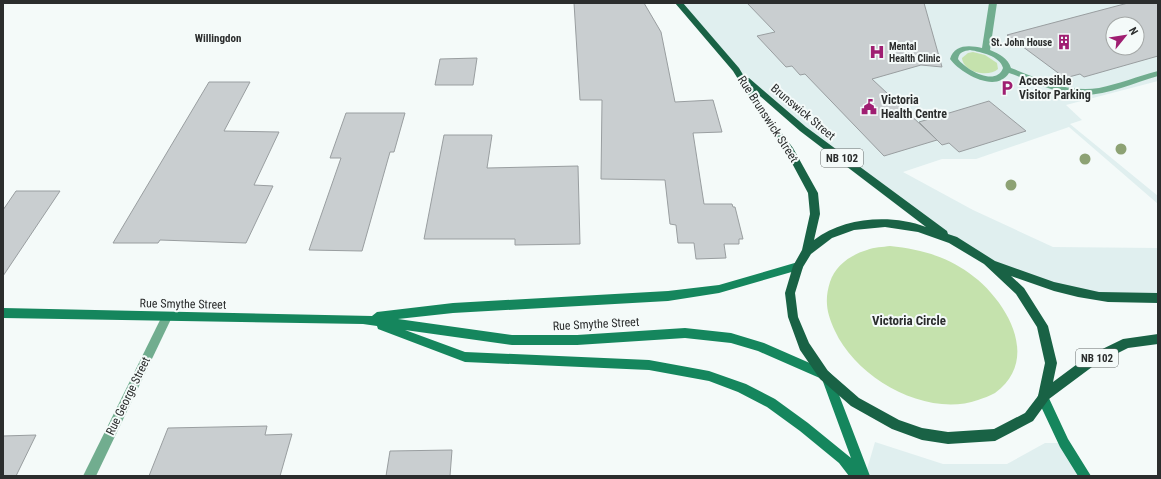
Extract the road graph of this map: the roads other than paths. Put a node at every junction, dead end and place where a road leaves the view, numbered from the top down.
1 (679, 3) edge
2 (993, 3) edge
3 (986, 50) junction
4 (1006, 69) junction
5 (736, 70) junction
6 (1158, 73) edge
7 (953, 240) junction
8 (807, 251) junction
9 (988, 262) junction
10 (798, 266) junction
11 (1158, 298) edge
12 (3, 313) edge
13 (168, 317) junction
14 (363, 319) junction
15 (1158, 340) edge
16 (825, 376) junction
17 (1044, 396) junction
18 (89, 476) edge
19 (858, 476) edge
20 (864, 476) edge
21 (1084, 476) edge

1 - 5 main road, Rue Brunswick Street / NB 102
2 - 3 street
3 - 4 street
3 - 4 street
4 - 6 street
5 - 7 main road, Brunswick Street / NB 102
5 - 8 main road, Rue Brunswick Street / NB 102
7 - 8 main road
7 - 9 main road
8 - 10 main road
9 - 11 main road
9 - 17 main road
10 - 14 main road, Rue Smythe Street
10 - 16 main road
12 - 13 main road, Rue Smythe Street
13 - 14 main road, Rue Smythe Street
13 - 18 street, Rue George Street
14 - 16 main road, Rue Smythe Street
14 - 19 main road
15 - 17 main road, NB 102
16 - 17 main road
16 - 20 main road
17 - 21 main road

